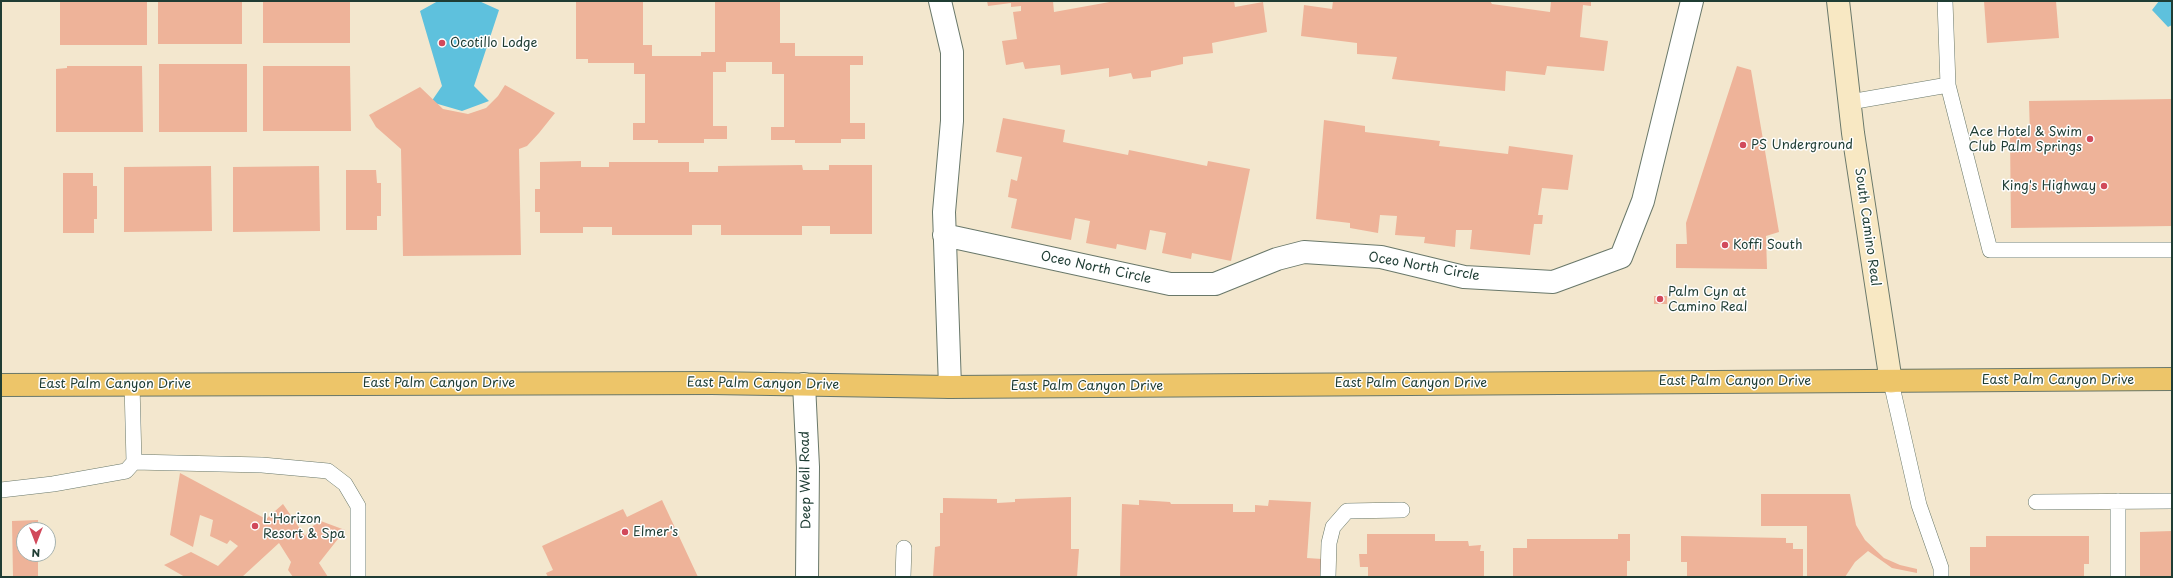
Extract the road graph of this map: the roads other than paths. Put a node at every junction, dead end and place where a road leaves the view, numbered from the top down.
1 (940, 1) edge
2 (1692, 1) edge
3 (1838, 1) edge
4 (1945, 1) edge
5 (1948, 86) junction
6 (1850, 102) junction
7 (944, 235) junction
8 (2172, 250) edge
9 (2172, 379) edge
10 (1892, 382) junction
11 (132, 384) junction
12 (804, 384) junction
13 (1, 385) edge
14 (950, 387) junction
15 (134, 462) junction
16 (1, 490) edge
17 (2118, 501) junction
18 (2172, 501) edge
19 (2036, 502) dead end
20 (1402, 510) dead end
21 (904, 548) dead end
22 (358, 577) edge
23 (807, 577) edge
24 (904, 577) edge
25 (1328, 577) edge
26 (1941, 577) edge
27 (2118, 577) edge

1 - 7 street
2 - 7 street, Oceo North Circle
3 - 6 street, South Camino Real
4 - 5 lane
5 - 6 lane
5 - 8 lane
6 - 10 street, South Camino Real
7 - 14 street
9 - 10 main road, East Palm Canyon Drive
10 - 14 main road, East Palm Canyon Drive
10 - 26 lane
11 - 12 main road, East Palm Canyon Drive
11 - 13 main road, East Palm Canyon Drive
11 - 15 lane
12 - 14 main road, East Palm Canyon Drive
12 - 23 street, Deep Well Road
15 - 16 lane
15 - 22 lane
17 - 18 lane
17 - 19 lane
17 - 27 lane
20 - 25 lane
21 - 24 lane

